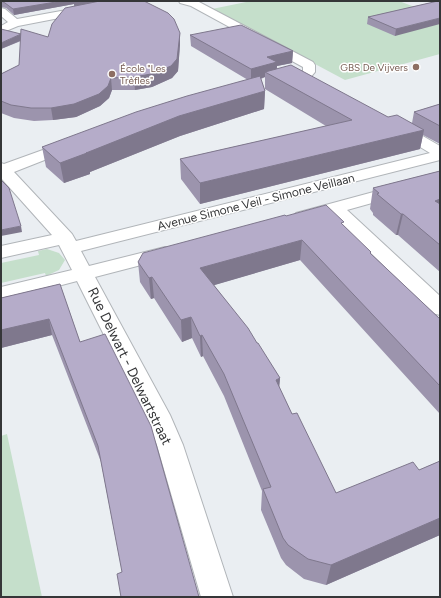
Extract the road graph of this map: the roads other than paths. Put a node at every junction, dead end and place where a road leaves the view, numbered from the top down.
1 (132, 1) edge
2 (212, 1) edge
3 (189, 3) edge
4 (1, 11) edge
5 (15, 23) junction
6 (1, 30) edge
7 (317, 83) edge
8 (384, 120) edge
9 (84, 139) edge
10 (440, 152) edge
11 (440, 155) edge
12 (2, 169) edge
13 (440, 179) edge
14 (334, 207) junction
15 (288, 220) edge
16 (68, 243) junction
17 (182, 249) edge
18 (1, 252) edge
19 (84, 274) junction
20 (1, 294) edge
21 (440, 308) edge
22 (217, 597) edge

1 - 5 street
2 - 3 street
3 - 7 street
4 - 5 street
5 - 6 street
8 - 10 street
9 - 12 street
11 - 16 street, Avenue Simone Veil - Simone Veillaan
12 - 16 street, Rue Delwart - Delwartstraat
13 - 14 street, Avenue Simone Veil - Simone Veillaan
14 - 15 street, Avenue Simone Veil - Simone Veillaan
14 - 21 street
16 - 18 street
16 - 19 street, Rue Delwart - Delwartstraat
17 - 19 street
19 - 20 street, Rue Delwart - Delwartstraat
19 - 22 street, Rue Delwart - Delwartstraat

